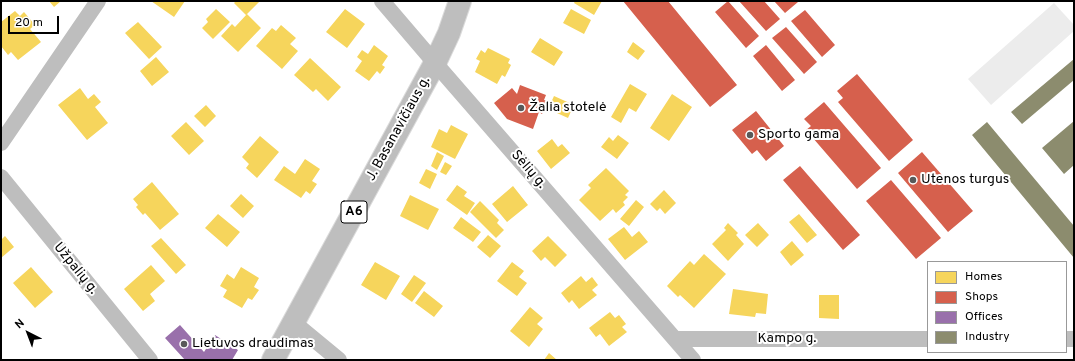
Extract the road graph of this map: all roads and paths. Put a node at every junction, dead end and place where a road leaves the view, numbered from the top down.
1 (98, 1) edge
2 (382, 1) edge
3 (460, 1) edge
4 (435, 63) junction
5 (1, 143) edge
6 (1, 177) edge
7 (293, 322) junction
8 (675, 339) junction
9 (927, 339) edge
10 (150, 360) edge
11 (273, 360) edge
12 (339, 360) edge
13 (693, 360) edge

1 - 5 street
2 - 4 street, Sėlių g.
3 - 4 main road, J. Basanavičiaus g. / A6
4 - 7 main road, J. Basanavičiaus g. / A6
4 - 8 street, Sėlių g.
6 - 10 street, Užpalių g.
7 - 11 main road, J. Basanavičiaus g. / A6
7 - 12 street
8 - 9 street, Kampo g.
8 - 13 street

